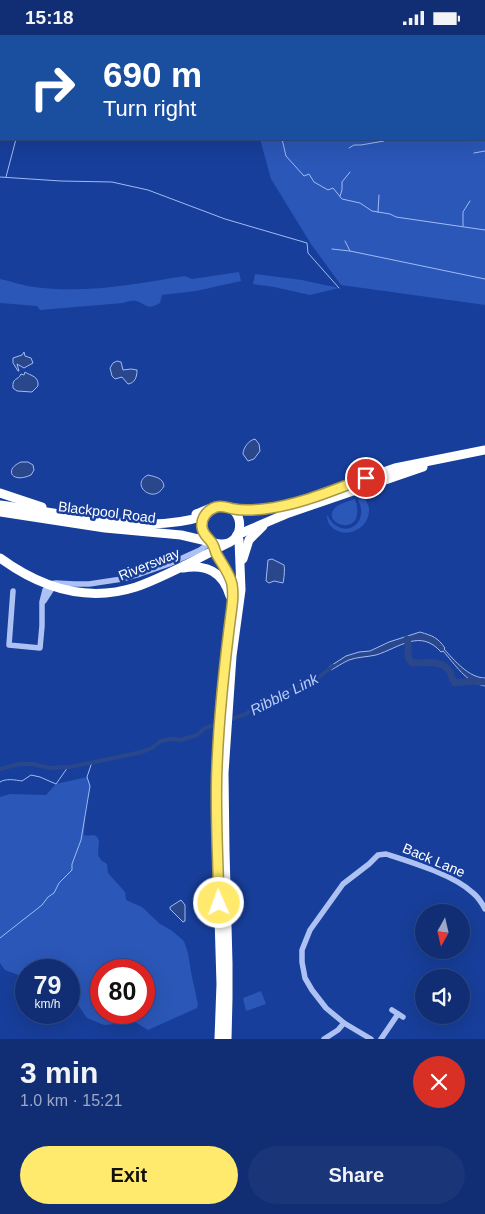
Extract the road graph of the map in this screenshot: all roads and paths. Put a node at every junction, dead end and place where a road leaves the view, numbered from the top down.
1 (485, 450) edge
2 (444, 459) junction
3 (0, 493) edge
4 (0, 505) edge
5 (212, 509) junction
6 (231, 509) junction
7 (0, 512) edge
8 (204, 516) junction
9 (72, 517) junction
10 (271, 519) junction
11 (159, 523) junction
12 (237, 535) junction
13 (200, 539) junction
14 (212, 544) junction
15 (203, 549) junction
16 (0, 558) edge
17 (174, 570) junction
18 (241, 573) junction
19 (51, 586) junction
20 (13, 591) dead end
21 (232, 606) junction
22 (229, 657) junction
23 (220, 816) junction
24 (485, 909) edge
25 (392, 1010) dead end
26 (344, 1023) junction
27 (219, 1039) edge
28 (227, 1039) edge
29 (324, 1039) edge
30 (371, 1039) edge
31 (382, 1039) edge

1 - 2 highway
2 - 6 highway
2 - 10 highway
3 - 9 highway
4 - 9 highway, Blackpool Road
5 - 6 highway
5 - 8 highway
5 - 11 highway
6 - 12 highway
7 - 13 highway, Blackpool Road
8 - 11 highway, Blackpool Road
8 - 14 highway
9 - 11 highway, Blackpool Road
10 - 12 highway
10 - 18 highway
12 - 14 highway, Riversway
12 - 18 highway
13 - 14 highway, Blackpool Road
13 - 15 street
14 - 15 street, Riversway
14 - 17 highway, Riversway
14 - 21 highway
15 - 19 street, Riversway
16 - 19 highway, Riversway
17 - 19 highway, Riversway
17 - 21 highway
18 - 22 highway
19 - 20 street
21 - 22 highway
22 - 23 highway
23 - 27 highway
23 - 28 highway
24 - 26 street, Back Lane
25 - 31 street
26 - 29 street
26 - 30 street

